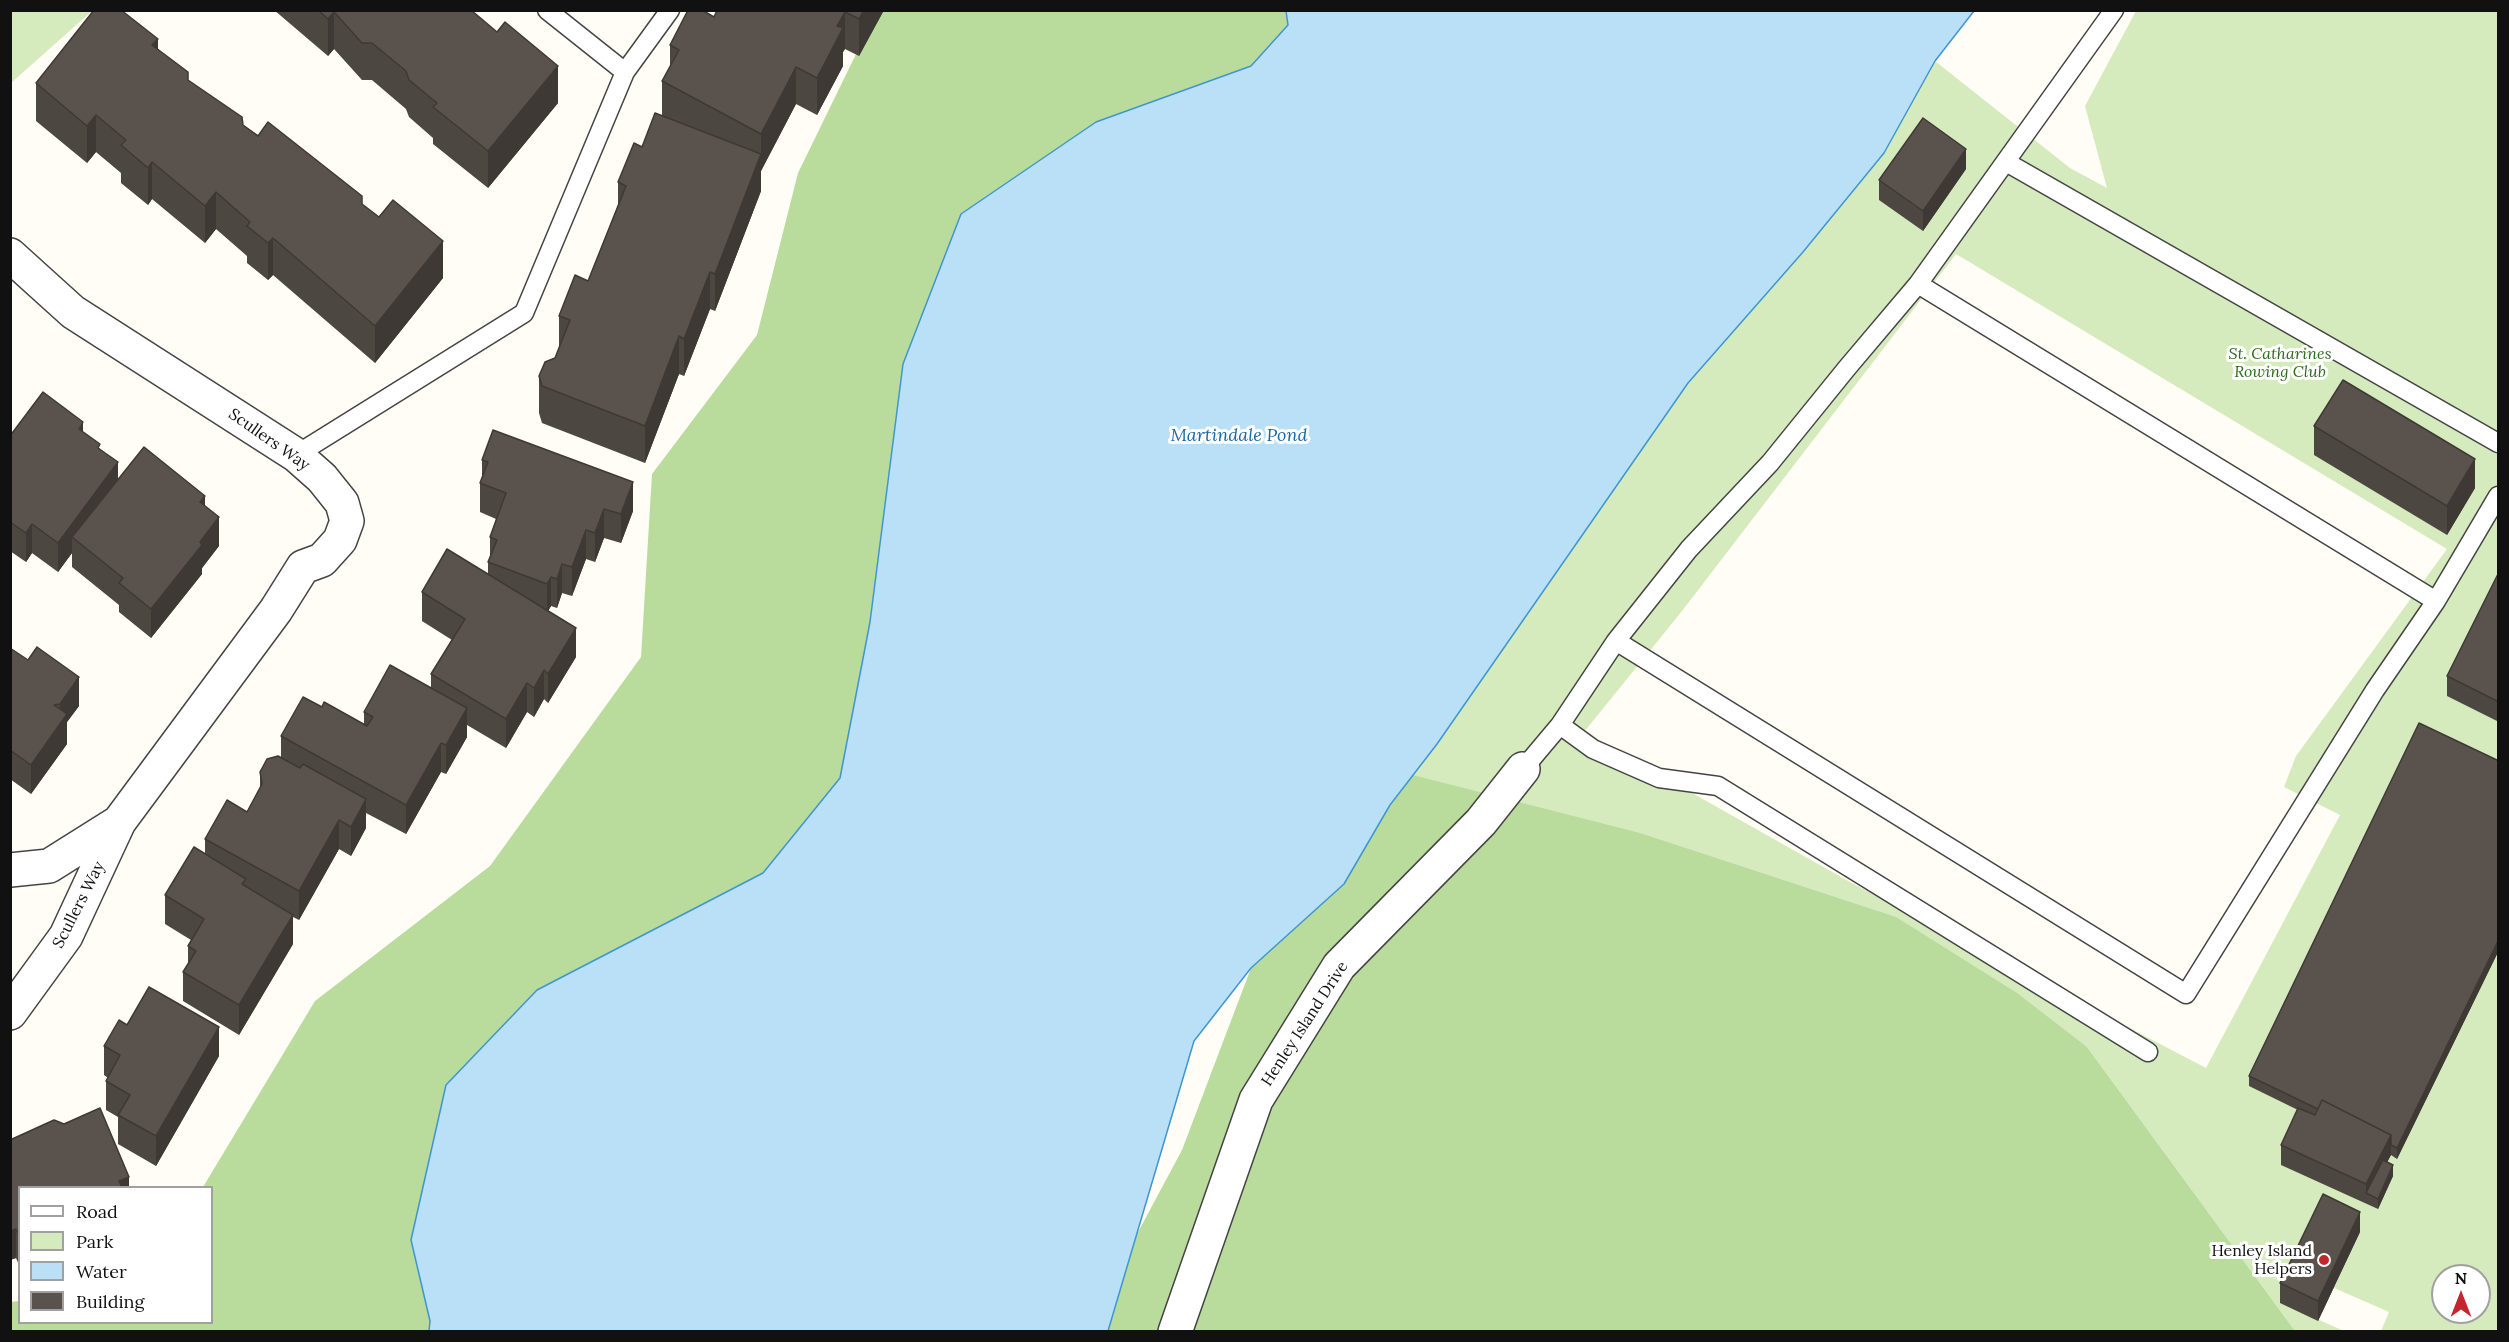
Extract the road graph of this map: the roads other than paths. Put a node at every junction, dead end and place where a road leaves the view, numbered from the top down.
1 (547, 10) edge
2 (670, 10) edge
3 (2114, 10) edge
4 (625, 72) junction
5 (2006, 162) junction
6 (10, 255) edge
7 (1918, 284) junction
8 (2499, 443) edge
9 (296, 455) junction
10 (2499, 496) edge
11 (2436, 601) junction
12 (1616, 641) junction
13 (1560, 725) junction
14 (1523, 769) joint
15 (119, 822) junction
16 (10, 870) edge
17 (10, 1013) edge
18 (2148, 1052) dead end
19 (1175, 1332) edge

1 - 4 lane
2 - 4 lane
3 - 5 lane
4 - 9 lane
5 - 7 lane
5 - 8 lane
6 - 9 street, Scullers Way
7 - 11 lane
7 - 12 lane
9 - 15 street, Scullers Way
10 - 11 lane
11 - 12 lane
12 - 13 lane
13 - 14 lane
13 - 18 lane
14 - 19 street, Henley Island Drive
15 - 16 street, Scullers Way
15 - 17 street, Scullers Way

